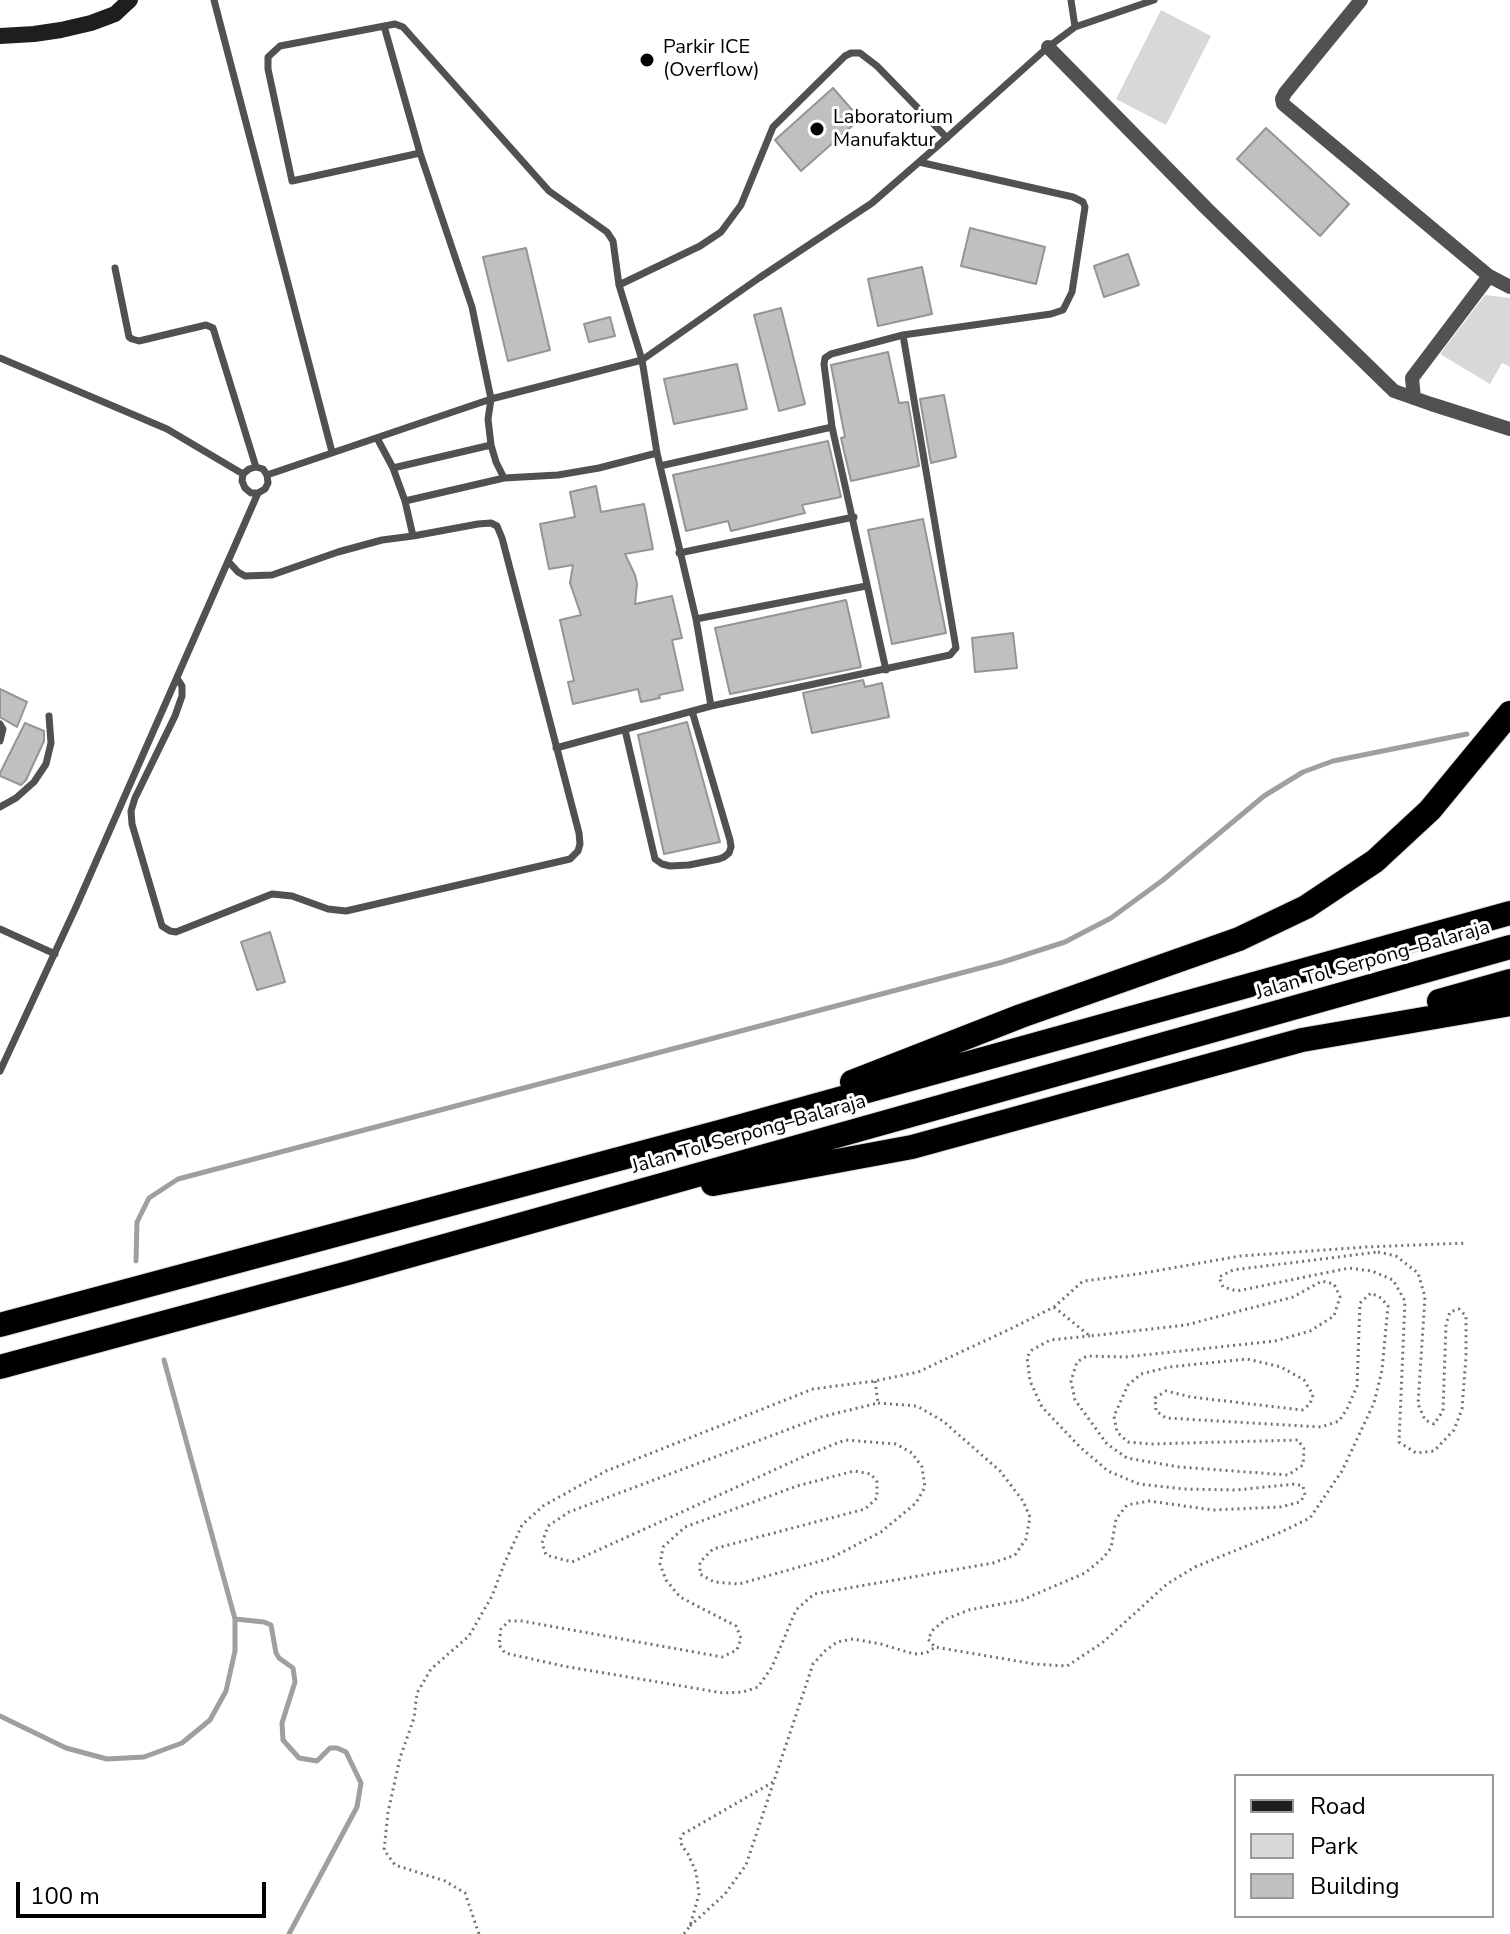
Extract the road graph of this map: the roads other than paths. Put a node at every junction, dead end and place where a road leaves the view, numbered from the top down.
1 (130, 0) edge
2 (214, 0) edge
3 (1071, 0) edge
4 (1154, 0) edge
5 (1361, 0) edge
6 (384, 26) junction
7 (1075, 27) junction
8 (0, 36) edge
9 (1048, 47) junction
10 (947, 138) junction
11 (420, 153) junction
12 (919, 162) junction
13 (115, 268) dead end
14 (1489, 276) junction
15 (619, 285) junction
16 (1510, 287) edge
17 (903, 335) junction
18 (0, 358) edge
19 (642, 360) junction
20 (1414, 398) junction
21 (491, 399) junction
22 (832, 427) junction
23 (1510, 429) edge
24 (377, 438) junction
25 (491, 445) junction
26 (332, 452) junction
27 (657, 453) junction
28 (660, 466) junction
29 (256, 467) junction
30 (393, 468) junction
31 (243, 474) junction
32 (267, 475) junction
33 (504, 478) junction
34 (258, 493) junction
35 (405, 501) junction
36 (854, 517) junction
37 (413, 536) junction
38 (679, 553) junction
39 (228, 561) junction
40 (866, 586) junction
41 (696, 619) junction
42 (886, 670) junction
43 (177, 678) junction
44 (711, 706) junction
45 (692, 711) junction
46 (1510, 713) edge
47 (49, 716) dead end
48 (0, 724) edge
49 (625, 730) junction
50 (0, 741) edge
51 (556, 748) junction
52 (0, 807) edge
53 (1510, 913) edge
54 (0, 929) edge
55 (1510, 947) edge
56 (55, 954) junction
57 (1510, 981) edge
58 (1510, 1004) edge
59 (1302, 1040) junction
60 (0, 1071) edge
61 (723, 1131) junction
62 (554, 1214) junction
63 (0, 1325) edge
64 (0, 1367) edge

1 - 8 street
2 - 26 lane
3 - 7 lane
4 - 7 lane
5 - 14 street
6 - 11 lane
6 - 11 lane
6 - 15 lane
7 - 9 lane
9 - 10 lane
9 - 20 street
10 - 12 lane
10 - 15 lane
11 - 21 lane
12 - 17 lane
12 - 19 lane
13 - 29 lane
14 - 16 street
14 - 20 street
15 - 19 lane
17 - 22 lane
17 - 42 lane
18 - 31 lane
19 - 21 lane
19 - 27 lane
20 - 23 street
21 - 24 lane
21 - 25 lane
22 - 28 lane
22 - 36 lane
24 - 26 lane
24 - 30 lane
25 - 30 lane
25 - 33 lane
26 - 32 lane
27 - 28 lane
27 - 33 lane
28 - 38 lane
29 - 31 lane
29 - 32 lane
30 - 35 lane
31 - 34 lane
32 - 34 lane
33 - 35 lane
34 - 39 lane
35 - 37 lane
36 - 38 lane
36 - 40 lane
37 - 39 lane
37 - 51 lane
38 - 41 lane
39 - 43 lane
40 - 41 lane
40 - 42 lane
41 - 44 lane
42 - 44 lane
43 - 51 lane
43 - 56 lane
44 - 45 lane
45 - 49 lane
45 - 49 lane
46 - 61 highway
47 - 52 lane
48 - 50 lane
49 - 51 lane
53 - 61 highway, Jalan Tol Serpong–Balaraja
54 - 56 lane
55 - 62 highway, Jalan Tol Serpong–Balaraja
56 - 60 lane
57 - 59 highway
58 - 59 highway
59 - 62 highway
61 - 63 highway, Jalan Tol Serpong–Balaraja
62 - 64 highway, Jalan Tol Serpong–Balaraja

